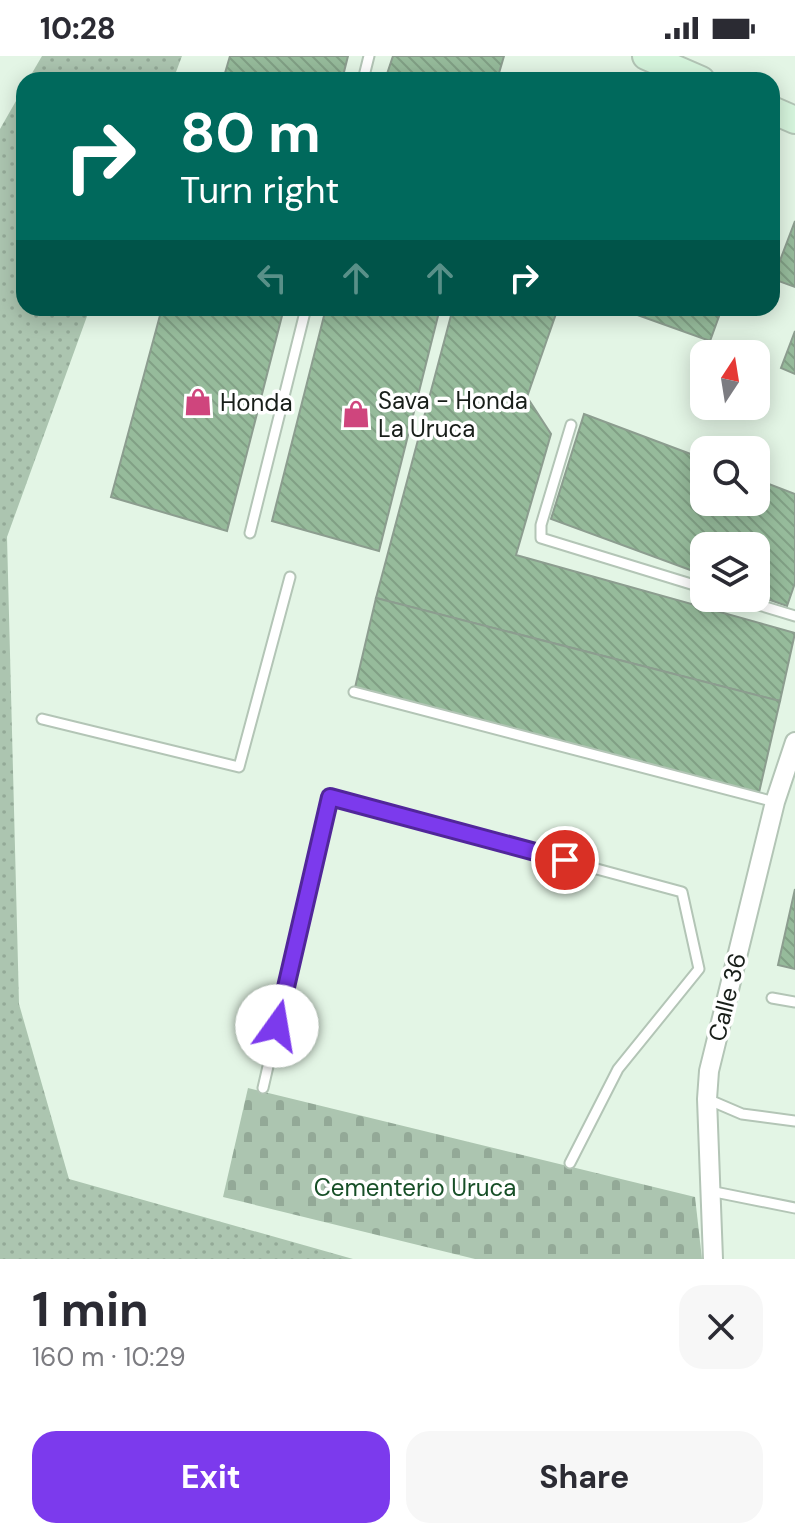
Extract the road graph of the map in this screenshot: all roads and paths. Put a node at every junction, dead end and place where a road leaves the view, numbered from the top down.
1 (646, 56) edge
2 (683, 72) edge
3 (304, 316) edge
4 (571, 425) dead end
5 (250, 533) dead end
6 (290, 577) dead end
7 (690, 584) edge
8 (770, 608) edge
9 (795, 616) edge
10 (354, 692) dead end
11 (42, 719) dead end
12 (795, 742) edge
13 (775, 802) junction
14 (772, 998) dead end
15 (795, 1002) edge
16 (263, 1088) dead end
17 (707, 1099) junction
18 (795, 1121) edge
19 (570, 1163) dead end
20 (710, 1191) junction
21 (795, 1208) edge
22 (713, 1259) edge

1 - 2 main road
3 - 5 lane
4 - 7 lane
6 - 11 lane
8 - 9 lane
10 - 13 lane
12 - 13 street, Calle 36
13 - 17 street, Calle 36
14 - 15 lane
16 - 19 lane
17 - 18 lane
17 - 20 street, Calle 36
20 - 21 lane
20 - 22 street, Calle 36

